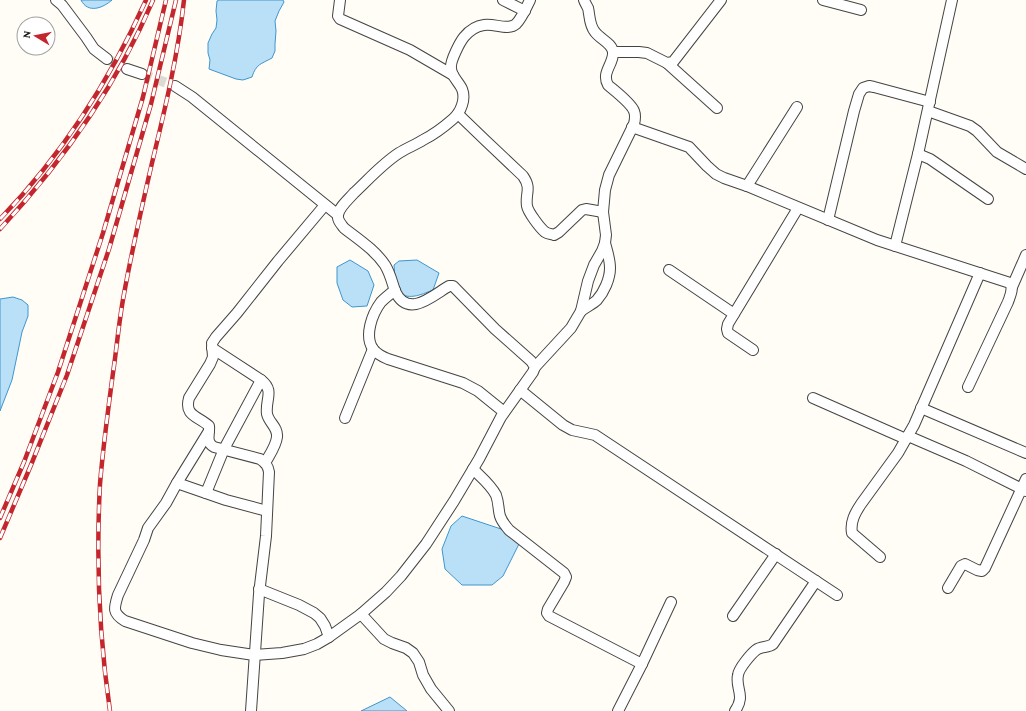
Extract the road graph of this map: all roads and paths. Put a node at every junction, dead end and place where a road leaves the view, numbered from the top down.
1 (56, 0) edge
2 (340, 0) edge
3 (503, 0) edge
4 (530, 0) edge
5 (584, 0) edge
6 (721, 0) edge
7 (823, 0) edge
8 (952, 0) edge
9 (861, 10) dead end
10 (525, 11) junction
11 (613, 52) junction
12 (107, 59) tunnel mouth
13 (667, 63) junction
14 (127, 69) tunnel mouth
15 (142, 74) tunnel mouth
16 (453, 75) junction
17 (175, 86) tunnel mouth
18 (797, 106) dead end
19 (929, 107) junction
20 (717, 108) dead end
21 (458, 114) junction
22 (632, 128) junction
23 (918, 154) junction
24 (1026, 169) edge
25 (747, 186) junction
26 (988, 199) dead end
27 (325, 205) junction
28 (798, 208) junction
29 (603, 212) junction
30 (338, 215) junction
31 (828, 220) junction
32 (605, 242) junction
33 (895, 246) junction
34 (1026, 255) edge
35 (669, 270) dead end
36 (980, 273) junction
37 (1012, 287) junction
38 (395, 290) junction
39 (581, 311) junction
40 (734, 314) junction
41 (212, 348) junction
42 (373, 349) junction
43 (753, 350) dead end
44 (535, 367) junction
45 (261, 380) junction
46 (968, 387) dead end
47 (520, 390) junction
48 (813, 398) dead end
49 (921, 408) junction
50 (504, 412) junction
51 (345, 418) dead end
52 (209, 431) junction
53 (907, 438) junction
54 (224, 449) junction
55 (1026, 453) edge
56 (265, 462) junction
57 (473, 469) junction
58 (176, 483) junction
59 (1025, 486) edge
60 (206, 493) junction
61 (267, 511) junction
62 (776, 554) junction
63 (880, 557) dead end
64 (816, 581) junction
65 (948, 588) dead end
66 (259, 589) junction
67 (837, 595) dead end
68 (671, 602) dead end
69 (361, 614) junction
70 (733, 616) dead end
71 (329, 637) junction
72 (254, 655) junction
73 (642, 664) junction
74 (251, 711) edge
75 (449, 711) edge
76 (618, 711) edge
77 (735, 711) edge

1 - 12 street
2 - 16 street
3 - 10 street
4 - 10 street
5 - 11 street
6 - 13 street
7 - 9 street
8 - 19 street
10 - 16 street
11 - 13 street
11 - 22 street
13 - 20 street
14 - 15 street
16 - 21 street
17 - 27 street
18 - 25 street
19 - 23 street
19 - 24 street
19 - 31 street
21 - 29 street
21 - 30 street
22 - 25 street
22 - 29 street
23 - 26 street
23 - 33 street
25 - 28 street
27 - 30 street
27 - 41 street
28 - 31 street
28 - 40 street
29 - 32 street
30 - 38 street
31 - 33 street
32 - 39 street
32 - 39 street
33 - 36 street
34 - 37 street
35 - 40 street
36 - 37 street
36 - 49 street
37 - 46 street
38 - 42 street
38 - 44 street
39 - 44 street
40 - 43 street
41 - 45 street
41 - 52 street
42 - 50 street
42 - 51 street
44 - 47 street
45 - 54 street
45 - 56 street
47 - 50 street
47 - 62 street
48 - 53 street
49 - 53 street
49 - 55 street
50 - 57 street
52 - 54 street
52 - 58 street
53 - 59 street
53 - 63 street
54 - 56 street
54 - 60 street
56 - 61 street
57 - 69 street
57 - 73 street
58 - 60 street
58 - 72 street
59 - 65 street
60 - 61 street
61 - 66 street
62 - 64 street
62 - 70 street
64 - 67 street
64 - 77 street
66 - 71 street
66 - 72 street
68 - 73 street
69 - 71 street
69 - 75 street
71 - 72 street
72 - 74 street
73 - 76 street

